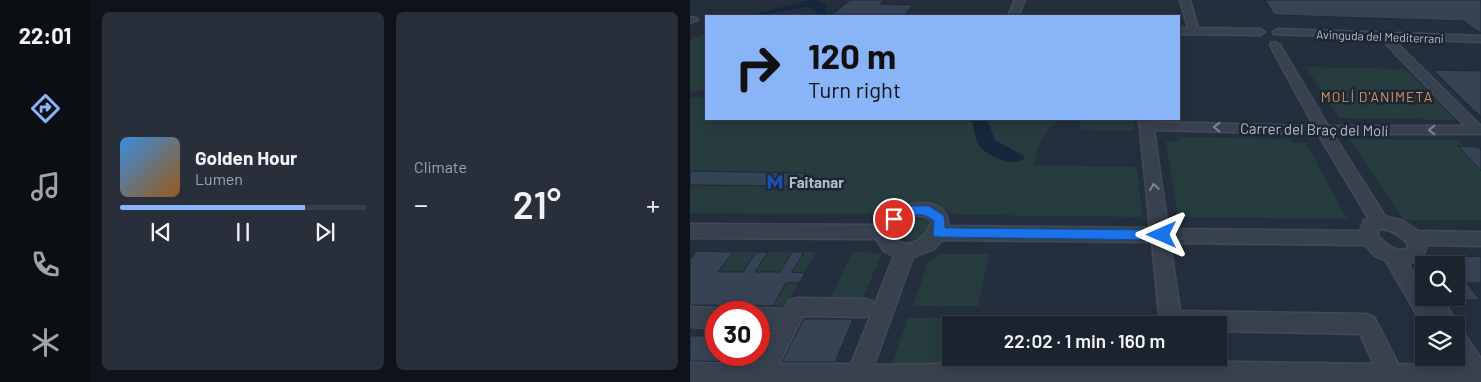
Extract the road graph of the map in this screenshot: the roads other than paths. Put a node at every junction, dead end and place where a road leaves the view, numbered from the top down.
1 (1020, 0) edge
2 (1185, 0) edge
3 (1013, 15) edge
4 (1180, 31) edge
5 (1194, 31) junction
6 (1258, 35) junction
7 (1180, 37) edge
8 (1277, 39) junction
9 (1481, 39) edge
10 (1391, 42) junction
11 (1481, 44) edge
12 (1146, 122) edge
13 (1323, 130) junction
14 (1479, 130) edge
15 (1380, 222) junction
16 (690, 231) edge
17 (886, 232) junction
18 (939, 233) junction
19 (1162, 235) junction
20 (1369, 238) junction
21 (1415, 238) junction
22 (1481, 239) edge
23 (906, 250) junction
24 (1400, 257) junction
25 (1415, 276) edge
26 (865, 308) dead end
27 (1170, 316) edge
28 (1430, 316) edge
29 (690, 317) edge
30 (705, 318) edge
31 (770, 318) edge
32 (791, 319) junction
33 (1227, 323) edge
34 (1465, 361) edge
35 (1176, 371) edge
36 (690, 375) edge
37 (1471, 375) edge
38 (761, 376) junction
39 (1392, 376) junction
40 (863, 378) edge

1 - 3 street
2 - 5 street
4 - 5 street
5 - 6 street
6 - 7 street
6 - 8 street, Avinguda del Mediterrani
8 - 9 street, Avinguda del Mediterrani
8 - 10 street, Avinguda del Mediterrani
8 - 13 street
10 - 11 street, Avinguda del Mediterrani
10 - 14 street
13 -> 12 street, Carrer del Braç del Molí
19 -> 12 street
14 -> 13 street, Carrer del Braç del Molí
13 - 15 street
15 - 20 street
15 - 21 street
16 - 17 street
17 - 18 street
17 - 23 street
18 - 19 street
18 - 23 street
19 - 20 street
19 - 27 street
20 - 24 street
21 - 22 street
21 - 24 street
23 - 40 street
24 - 25 street
24 - 28 street
26 - 32 street
29 - 30 street
31 - 32 street
32 - 38 street
33 - 39 street
34 - 37 street
35 - 39 street
35 - 40 street
36 - 38 street
37 - 39 street
38 - 40 street

